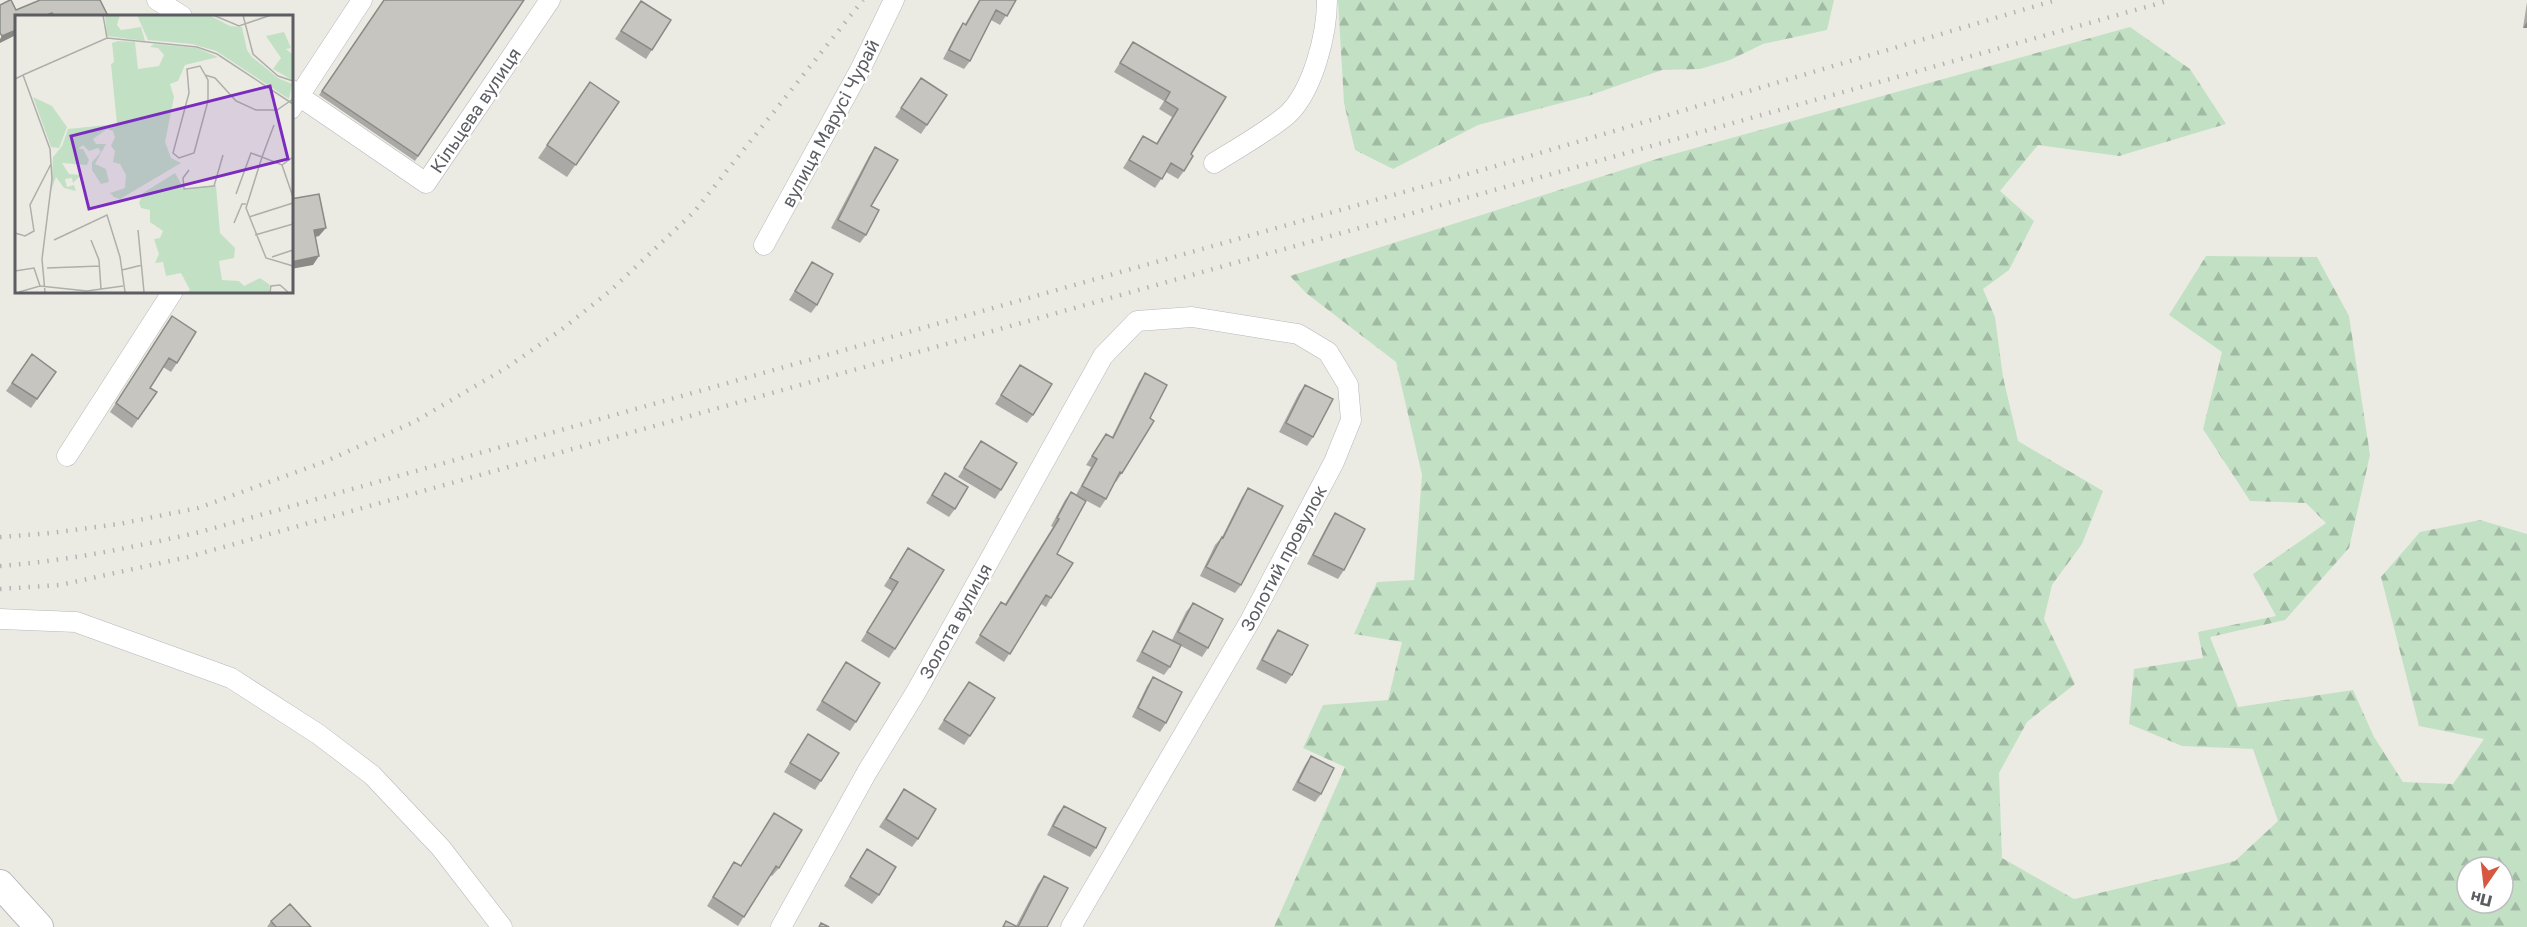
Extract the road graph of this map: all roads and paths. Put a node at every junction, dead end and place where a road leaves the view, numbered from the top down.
1 (157, 0) edge
2 (362, 0) edge
3 (550, 0) edge
4 (894, 0) edge
5 (1327, 0) edge
6 (180, 15) edge
7 (294, 98) edge
8 (1214, 163) dead end
9 (764, 245) dead end
10 (172, 292) edge
11 (1137, 321) joint
12 (67, 456) dead end
13 (0, 619) edge
14 (0, 884) edge
15 (39, 927) edge
16 (502, 927) edge
17 (781, 927) edge
18 (1071, 927) edge

1 - 6 street
2 - 7 street, Кільцева вулиця
3 - 7 street, Кільцева вулиця
4 - 9 street, вулиця Марусі Чурай
5 - 8 street
10 - 12 street
11 - 17 street, Золота вулиця
11 - 18 street, Золотий провулок
13 - 16 street
14 - 15 street

